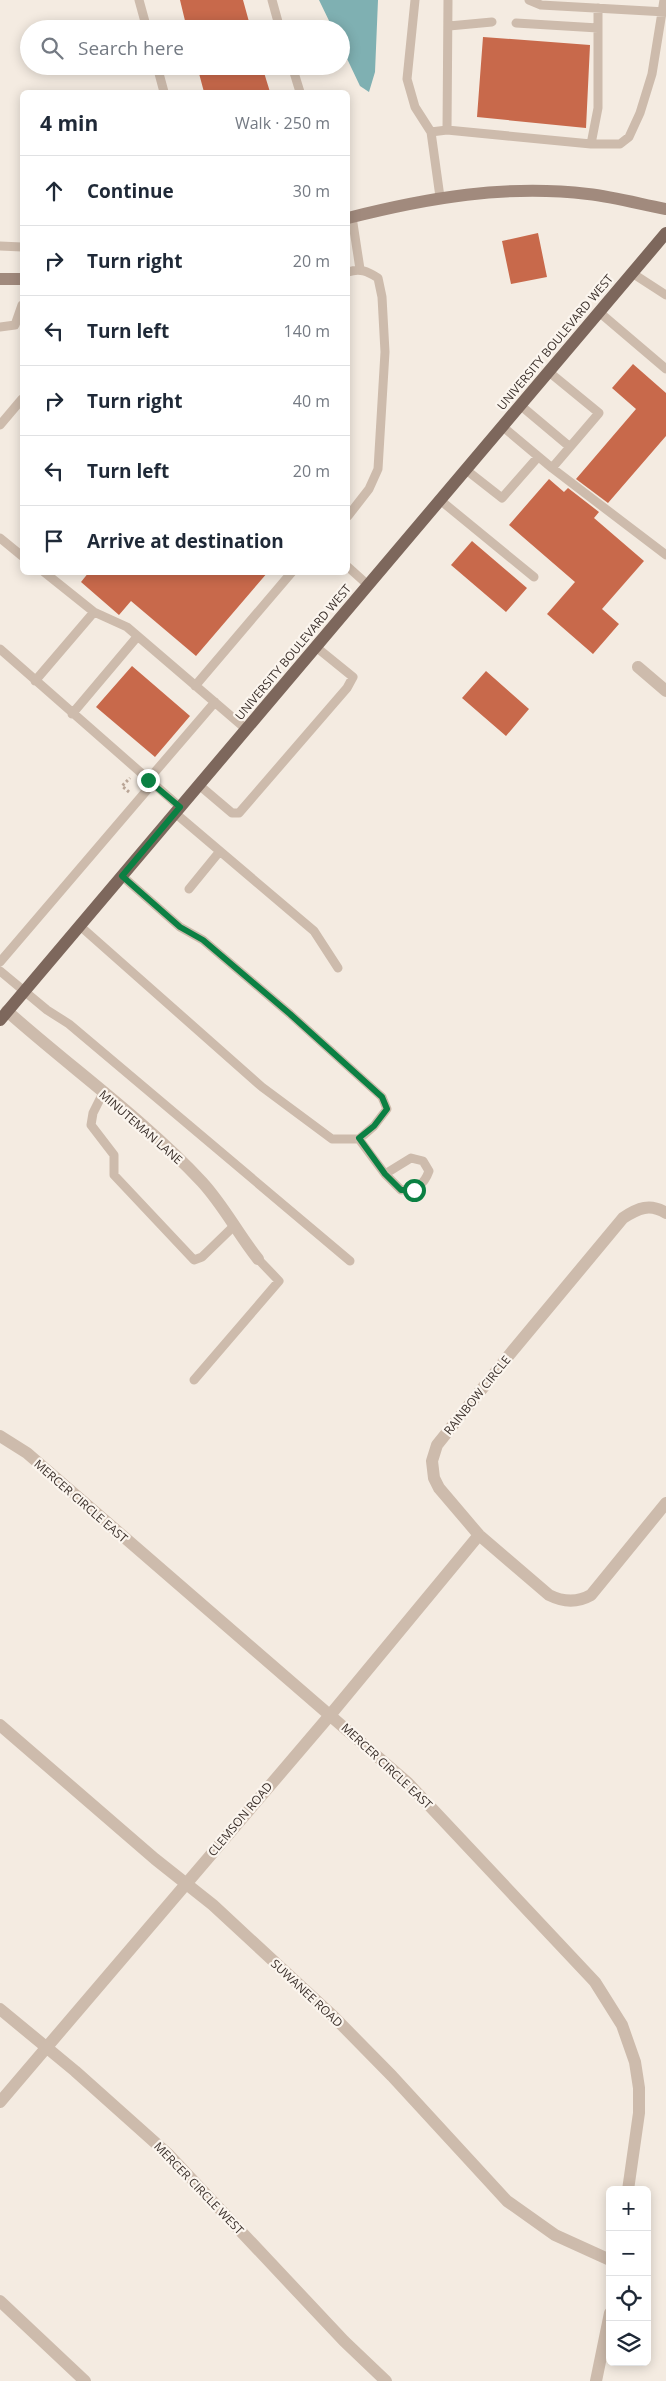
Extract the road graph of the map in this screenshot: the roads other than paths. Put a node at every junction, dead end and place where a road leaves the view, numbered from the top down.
1 (139, 0) edge
2 (272, 0) edge
3 (415, 0) edge
4 (448, 0) edge
5 (529, 0) edge
6 (664, 0) edge
7 (618, 5) edge
8 (598, 8) junction
9 (664, 12) edge
10 (145, 20) edge
11 (278, 20) edge
12 (492, 22) dead end
13 (516, 23) dead end
14 (449, 26) junction
15 (598, 28) junction
16 (159, 75) edge
17 (295, 75) edge
18 (163, 90) edge
19 (299, 90) edge
20 (448, 130) junction
21 (431, 132) junction
22 (591, 144) junction
23 (440, 197) junction
24 (666, 209) edge
25 (350, 218) edge
26 (666, 233) edge
27 (0, 246) edge
28 (20, 247) edge
29 (360, 269) junction
30 (350, 272) edge
31 (632, 273) junction
32 (0, 279) edge
33 (20, 279) edge
34 (666, 295) edge
35 (20, 310) edge
36 (599, 312) junction
37 (0, 327) edge
38 (666, 370) edge
39 (549, 372) junction
40 (20, 401) edge
41 (520, 405) junction
42 (0, 425) edge
43 (502, 426) junction
44 (570, 447) junction
45 (538, 457) junction
46 (552, 468) junction
47 (466, 469) junction
48 (440, 500) junction
49 (350, 513) edge
50 (0, 538) edge
51 (20, 554) edge
52 (666, 555) edge
53 (350, 569) edge
54 (48, 575) edge
55 (289, 575) edge
56 (534, 577) dead end
57 (368, 585) junction
58 (94, 612) junction
59 (137, 637) junction
60 (316, 647) junction
61 (0, 649) edge
62 (638, 667) dead end
63 (35, 681) junction
64 (195, 686) junction
65 (666, 690) edge
66 (215, 702) junction
67 (72, 714) junction
68 (246, 729) junction
69 (151, 782) junction
70 (199, 785) junction
71 (178, 810) junction
72 (220, 851) junction
73 (122, 876) junction
74 (189, 889) dead end
75 (80, 926) junction
76 (0, 962) edge
77 (338, 968) dead end
78 (0, 970) edge
79 (24, 991) junction
80 (4, 1015) edge
81 (103, 1093) junction
82 (359, 1138) junction
83 (385, 1174) junction
84 (666, 1213) edge
85 (235, 1225) junction
86 (258, 1259) joint
87 (350, 1261) dead end
88 (194, 1380) dead end
89 (0, 1436) edge
90 (666, 1503) edge
91 (480, 1535) junction
92 (330, 1714) junction
93 (0, 1725) edge
94 (186, 1884) junction
95 (0, 2009) edge
96 (46, 2047) junction
97 (0, 2102) edge
98 (629, 2185) edge
99 (606, 2258) edge
100 (0, 2301) edge
101 (609, 2321) edge
102 (85, 2381) edge
103 (386, 2381) edge
104 (596, 2381) edge

1 - 10 lane
2 - 11 lane
3 - 21 lane
4 - 14 lane
5 - 8 lane
6 - 9 lane
7 - 8 lane
7 - 9 lane
8 - 15 lane
9 - 22 lane
12 - 14 lane
13 - 15 lane
14 - 20 lane
15 - 22 lane
16 - 18 lane
17 - 19 lane
20 - 21 lane
20 - 22 lane
21 - 23 lane
23 - 24 main road
23 - 25 main road
25 - 29 lane
26 - 31 main road, UNIVERSITY BOULEVARD WEST
27 - 28 lane
29 - 30 lane
29 - 49 lane
31 - 34 lane
31 - 36 main road, UNIVERSITY BOULEVARD WEST
32 - 33 main road
35 - 37 lane
36 - 38 lane
36 - 39 main road, UNIVERSITY BOULEVARD WEST
39 - 41 main road, UNIVERSITY BOULEVARD WEST
39 - 44 lane
40 - 42 lane
41 - 43 main road, UNIVERSITY BOULEVARD WEST
41 - 44 lane
43 - 45 lane
43 - 47 main road, UNIVERSITY BOULEVARD WEST
44 - 46 lane
45 - 46 lane
45 - 47 lane
46 - 52 lane
47 - 48 main road, UNIVERSITY BOULEVARD WEST
48 - 56 lane
48 - 57 main road, UNIVERSITY BOULEVARD WEST
50 - 51 lane
53 - 57 lane
54 - 58 lane
55 - 64 lane
57 - 60 main road, UNIVERSITY BOULEVARD WEST
58 - 59 lane
58 - 63 lane
59 - 64 lane
59 - 67 lane
60 - 68 main road, UNIVERSITY BOULEVARD WEST
60 - 70 lane
61 - 63 lane
62 - 65 street
63 - 67 lane
64 - 66 lane
66 - 68 lane
66 - 69 lane
67 - 69 lane
68 - 70 main road, UNIVERSITY BOULEVARD WEST
69 - 71 lane
69 - 76 lane
70 - 71 main road, UNIVERSITY BOULEVARD WEST
71 - 72 lane
71 - 73 main road, UNIVERSITY BOULEVARD WEST
72 - 74 lane
72 - 77 lane
73 - 75 main road, UNIVERSITY BOULEVARD WEST
73 - 82 lane
75 - 79 main road, UNIVERSITY BOULEVARD WEST
75 - 82 lane
78 - 79 lane
79 - 80 main road, UNIVERSITY BOULEVARD WEST
79 - 87 lane
80 - 81 street, MINUTEMAN LANE
81 - 85 street, MINUTEMAN LANE
81 - 85 lane
82 - 83 lane
83 - 83 lane
84 - 91 street, RAINBOW CIRCLE
85 - 86 street, MINUTEMAN LANE
86 - 88 lane
89 - 92 street, MERCER CIRCLE EAST
90 - 91 street, RAINBOW CIRCLE
91 - 92 street, CLEMSON ROAD
92 - 94 street, CLEMSON ROAD
92 - 98 street, MERCER CIRCLE EAST
93 - 94 street, SUWANEE ROAD
94 - 96 street, CLEMSON ROAD
94 - 99 street, SUWANEE ROAD
95 - 96 street, MERCER CIRCLE WEST
96 - 97 street, CLEMSON ROAD
96 - 103 street, MERCER CIRCLE WEST
100 - 102 street
101 - 104 street

